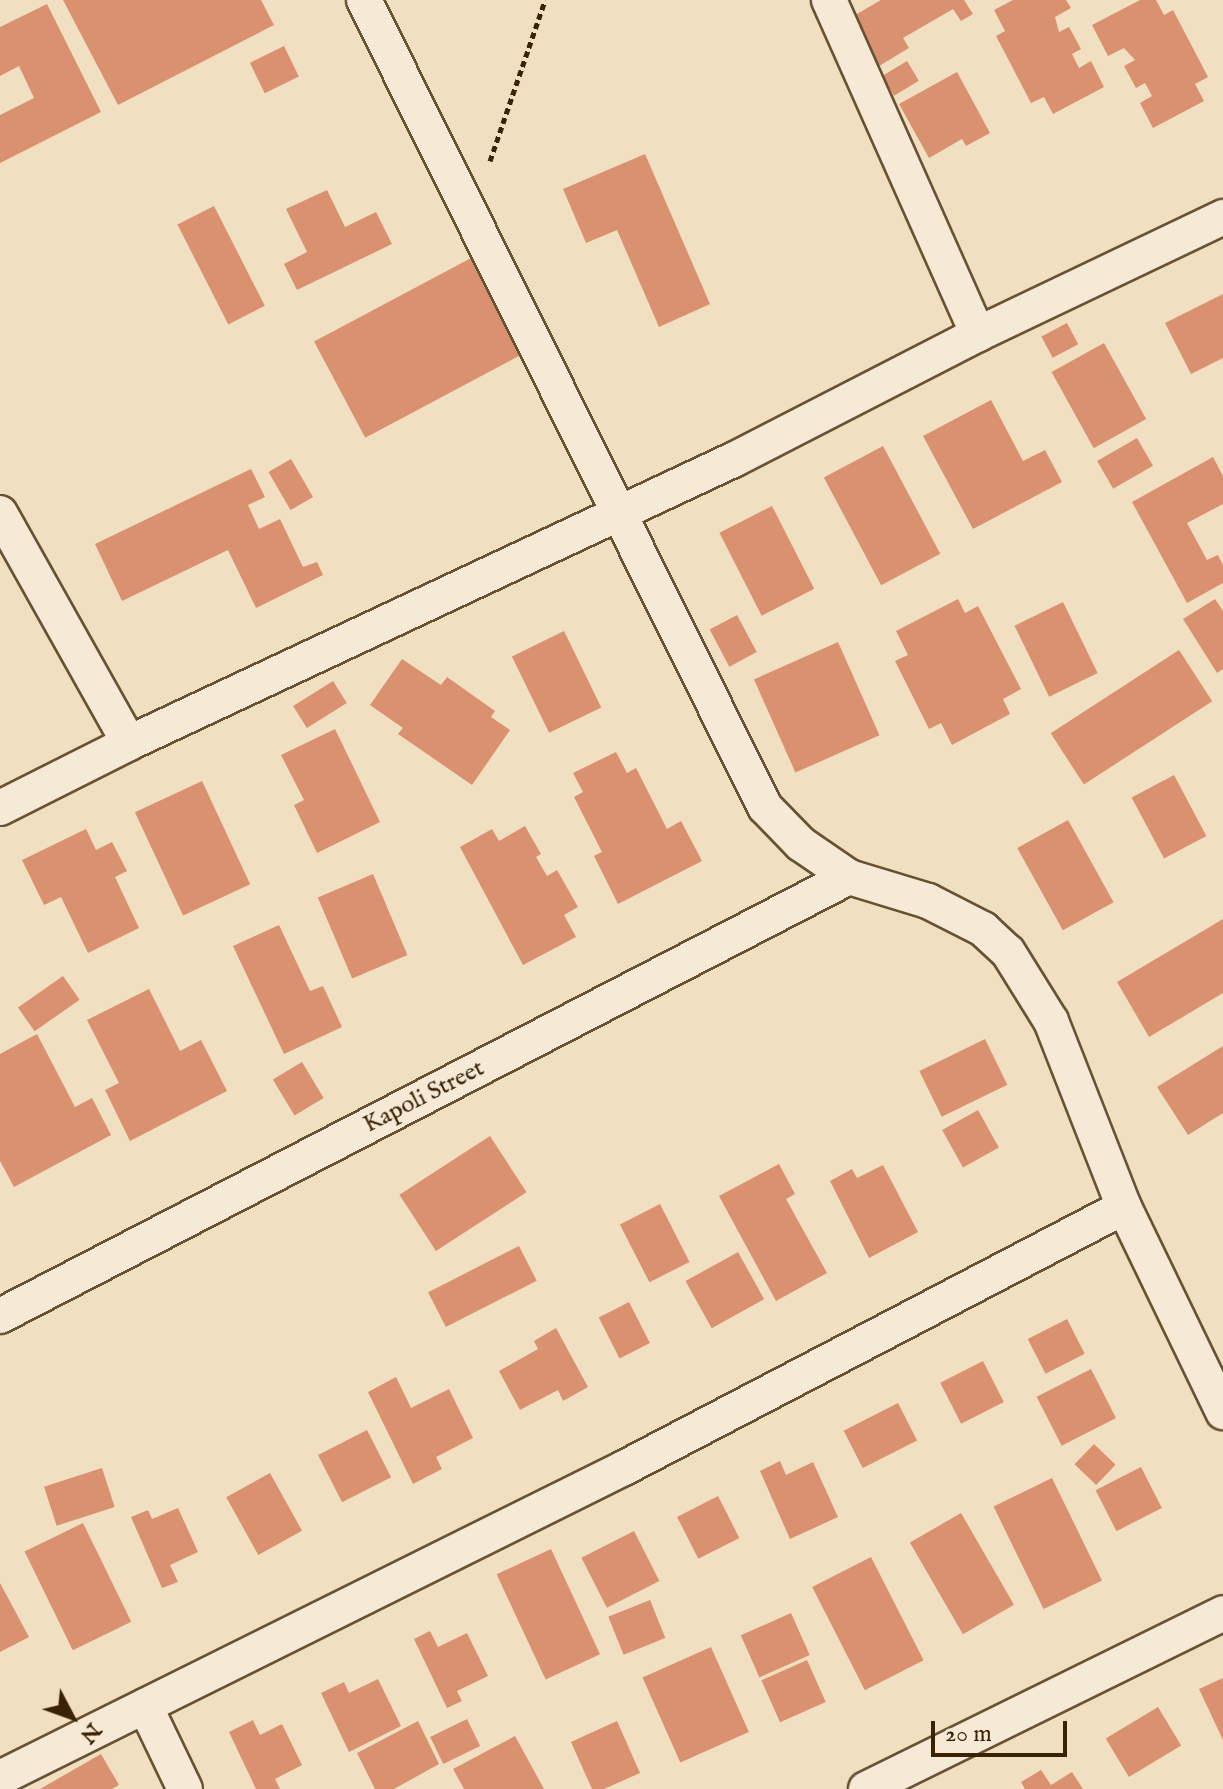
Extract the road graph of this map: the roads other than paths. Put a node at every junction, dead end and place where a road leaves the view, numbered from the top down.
1 (364, 0) edge
2 (829, 0) edge
3 (1223, 217) edge
4 (978, 334) junction
5 (0, 513) edge
6 (618, 513) junction
7 (129, 743) junction
8 (0, 808) edge
9 (849, 877) junction
10 (1124, 1207) junction
11 (0, 1316) edge
12 (1223, 1412) edge
13 (1223, 1613) edge
14 (145, 1706) junction
15 (0, 1778) edge
16 (185, 1789) edge
17 (866, 1789) edge

1 - 6 street
2 - 4 street
3 - 4 street
4 - 6 street
5 - 7 street
6 - 7 street
6 - 9 street
7 - 8 street
9 - 10 street
9 - 11 street, Kapoli Street
10 - 12 street
10 - 14 street
13 - 17 street
14 - 15 street
14 - 16 street

